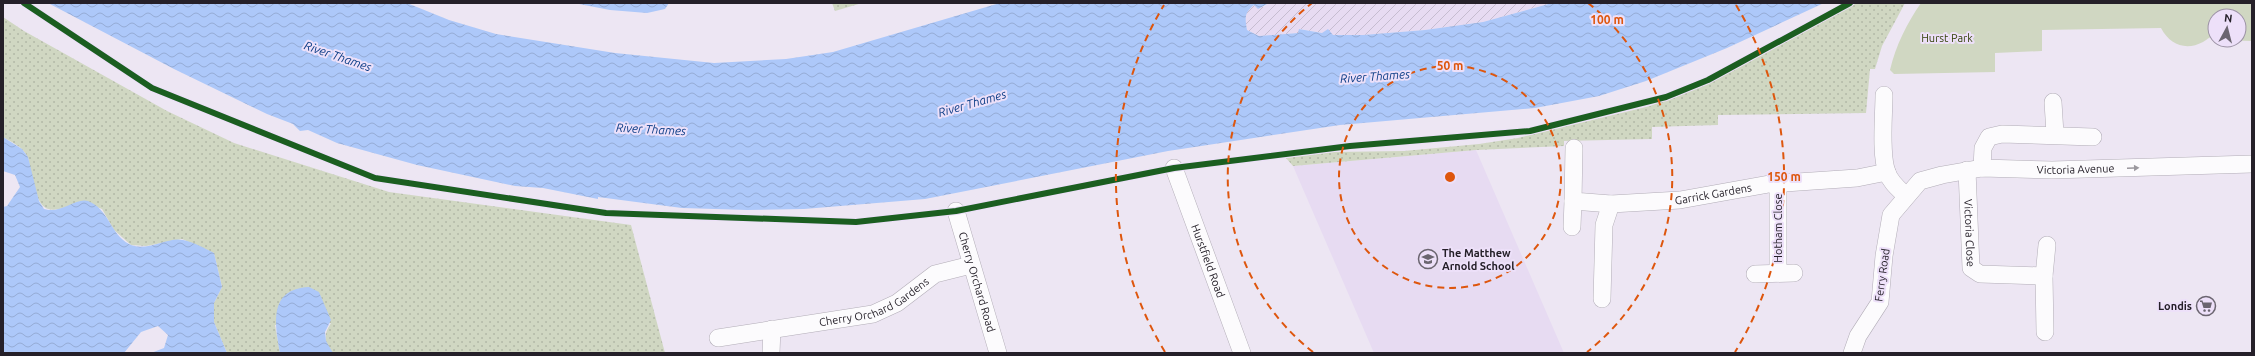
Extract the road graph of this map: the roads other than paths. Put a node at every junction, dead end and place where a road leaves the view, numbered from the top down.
1 (1884, 95) dead end
2 (2053, 102) dead end
3 (2055, 134) junction
4 (2093, 137) dead end
5 (1574, 148) dead end
6 (2252, 164) edge
7 (1174, 168) dead end
8 (1974, 169) junction
9 (1886, 172) junction
10 (1778, 184) junction
11 (1906, 196) junction
12 (1573, 201) junction
13 (1611, 204) junction
14 (956, 211) dead end
15 (1572, 227) dead end
16 (2047, 245) dead end
17 (971, 265) junction
18 (1755, 274) dead end
19 (2044, 276) junction
20 (1602, 299) dead end
21 (772, 329) junction
22 (2044, 332) dead end
23 (718, 338) dead end
24 (771, 353) edge
25 (998, 353) edge
26 (1242, 353) edge
27 (1852, 353) edge

1 - 9 street
2 - 3 street
3 - 4 street
3 - 8 street
5 - 12 street
8 -> 6 street, Victoria Avenue
7 - 26 street, Hurstfield Road
8 - 11 street, Victoria Avenue
8 - 19 street, Victoria Close
9 - 10 street, Garrick Gardens
9 - 11 street
10 - 13 street, Garrick Gardens
10 - 18 street, Hotham Close
11 - 27 street, Ferry Road
12 - 13 street, Garrick Gardens
12 - 15 street
13 - 20 street
14 - 17 street, Cherry Orchard Road
16 - 19 street
17 - 21 street, Cherry Orchard Gardens
17 - 25 street, Cherry Orchard Road
19 - 22 street
21 - 23 street, Cherry Orchard Gardens
21 - 24 street

